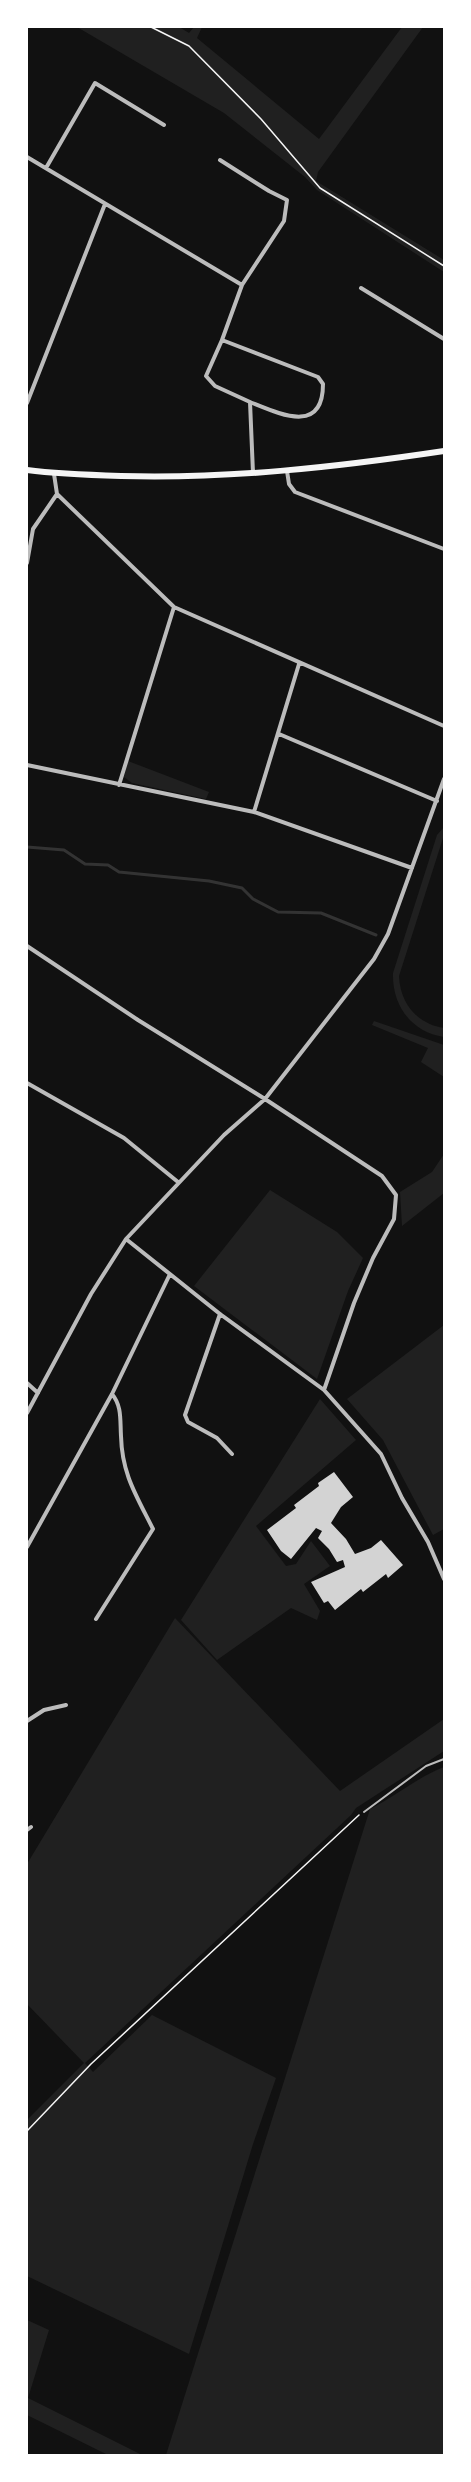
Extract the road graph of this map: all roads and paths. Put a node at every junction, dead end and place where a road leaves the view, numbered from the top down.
1 (151, 27) edge
2 (164, 125) dead end
3 (27, 157) edge
4 (220, 160) dead end
5 (46, 168) junction
6 (105, 204) junction
7 (444, 266) edge
8 (242, 285) junction
9 (361, 288) dead end
10 (444, 339) edge
11 (222, 340) junction
12 (250, 402) junction
13 (27, 403) edge
14 (444, 451) edge
15 (27, 470) edge
16 (287, 472) junction
17 (253, 473) junction
18 (54, 474) junction
19 (57, 494) junction
20 (444, 549) edge
21 (27, 563) edge
22 (174, 607) junction
23 (299, 664) junction
24 (444, 726) edge
25 (279, 734) junction
26 (27, 765) edge
27 (444, 779) edge
28 (119, 785) junction
29 (436, 801) junction
30 (254, 812) junction
31 (412, 868) junction
32 (27, 946) edge
33 (27, 1083) edge
34 (265, 1099) junction
35 (178, 1182) junction
36 (126, 1239) junction
37 (170, 1274) junction
38 (220, 1314) junction
39 (27, 1383) edge
40 (324, 1390) junction
41 (38, 1393) junction
42 (112, 1394) junction
43 (27, 1412) edge
44 (232, 1454) dead end
45 (27, 1547) edge
46 (444, 1579) edge
47 (96, 1619) dead end
48 (66, 1705) dead end
49 (27, 1721) edge
50 (444, 1759) edge
51 (364, 1812) joint
52 (27, 2130) edge

1 - 7 path
2 - 5 street
3 - 5 street
4 - 8 street
5 - 6 street
6 - 8 street
6 - 13 street
8 - 11 street
9 - 10 street
11 - 12 street
11 - 12 street
12 - 17 street
14 - 16 main road
15 - 18 main road
16 - 17 main road
16 - 20 street
17 - 18 main road
18 - 19 street
19 - 21 street
19 - 22 street
22 - 23 street
22 - 28 street
23 - 24 street
23 - 25 street
25 - 29 street
25 - 30 street
26 - 28 street
27 - 29 street
28 - 30 street
29 - 31 street
30 - 31 street
31 - 34 street
32 - 34 street
33 - 35 street
34 - 35 street
34 - 40 street
35 - 36 street
36 - 37 street
36 - 41 street
37 - 38 street
37 - 42 street
38 - 40 street
38 - 44 street
39 - 41 street
40 - 46 street
41 - 43 street
42 - 45 street
42 - 47 street
48 - 49 street
50 - 51 lane
51 - 52 path

